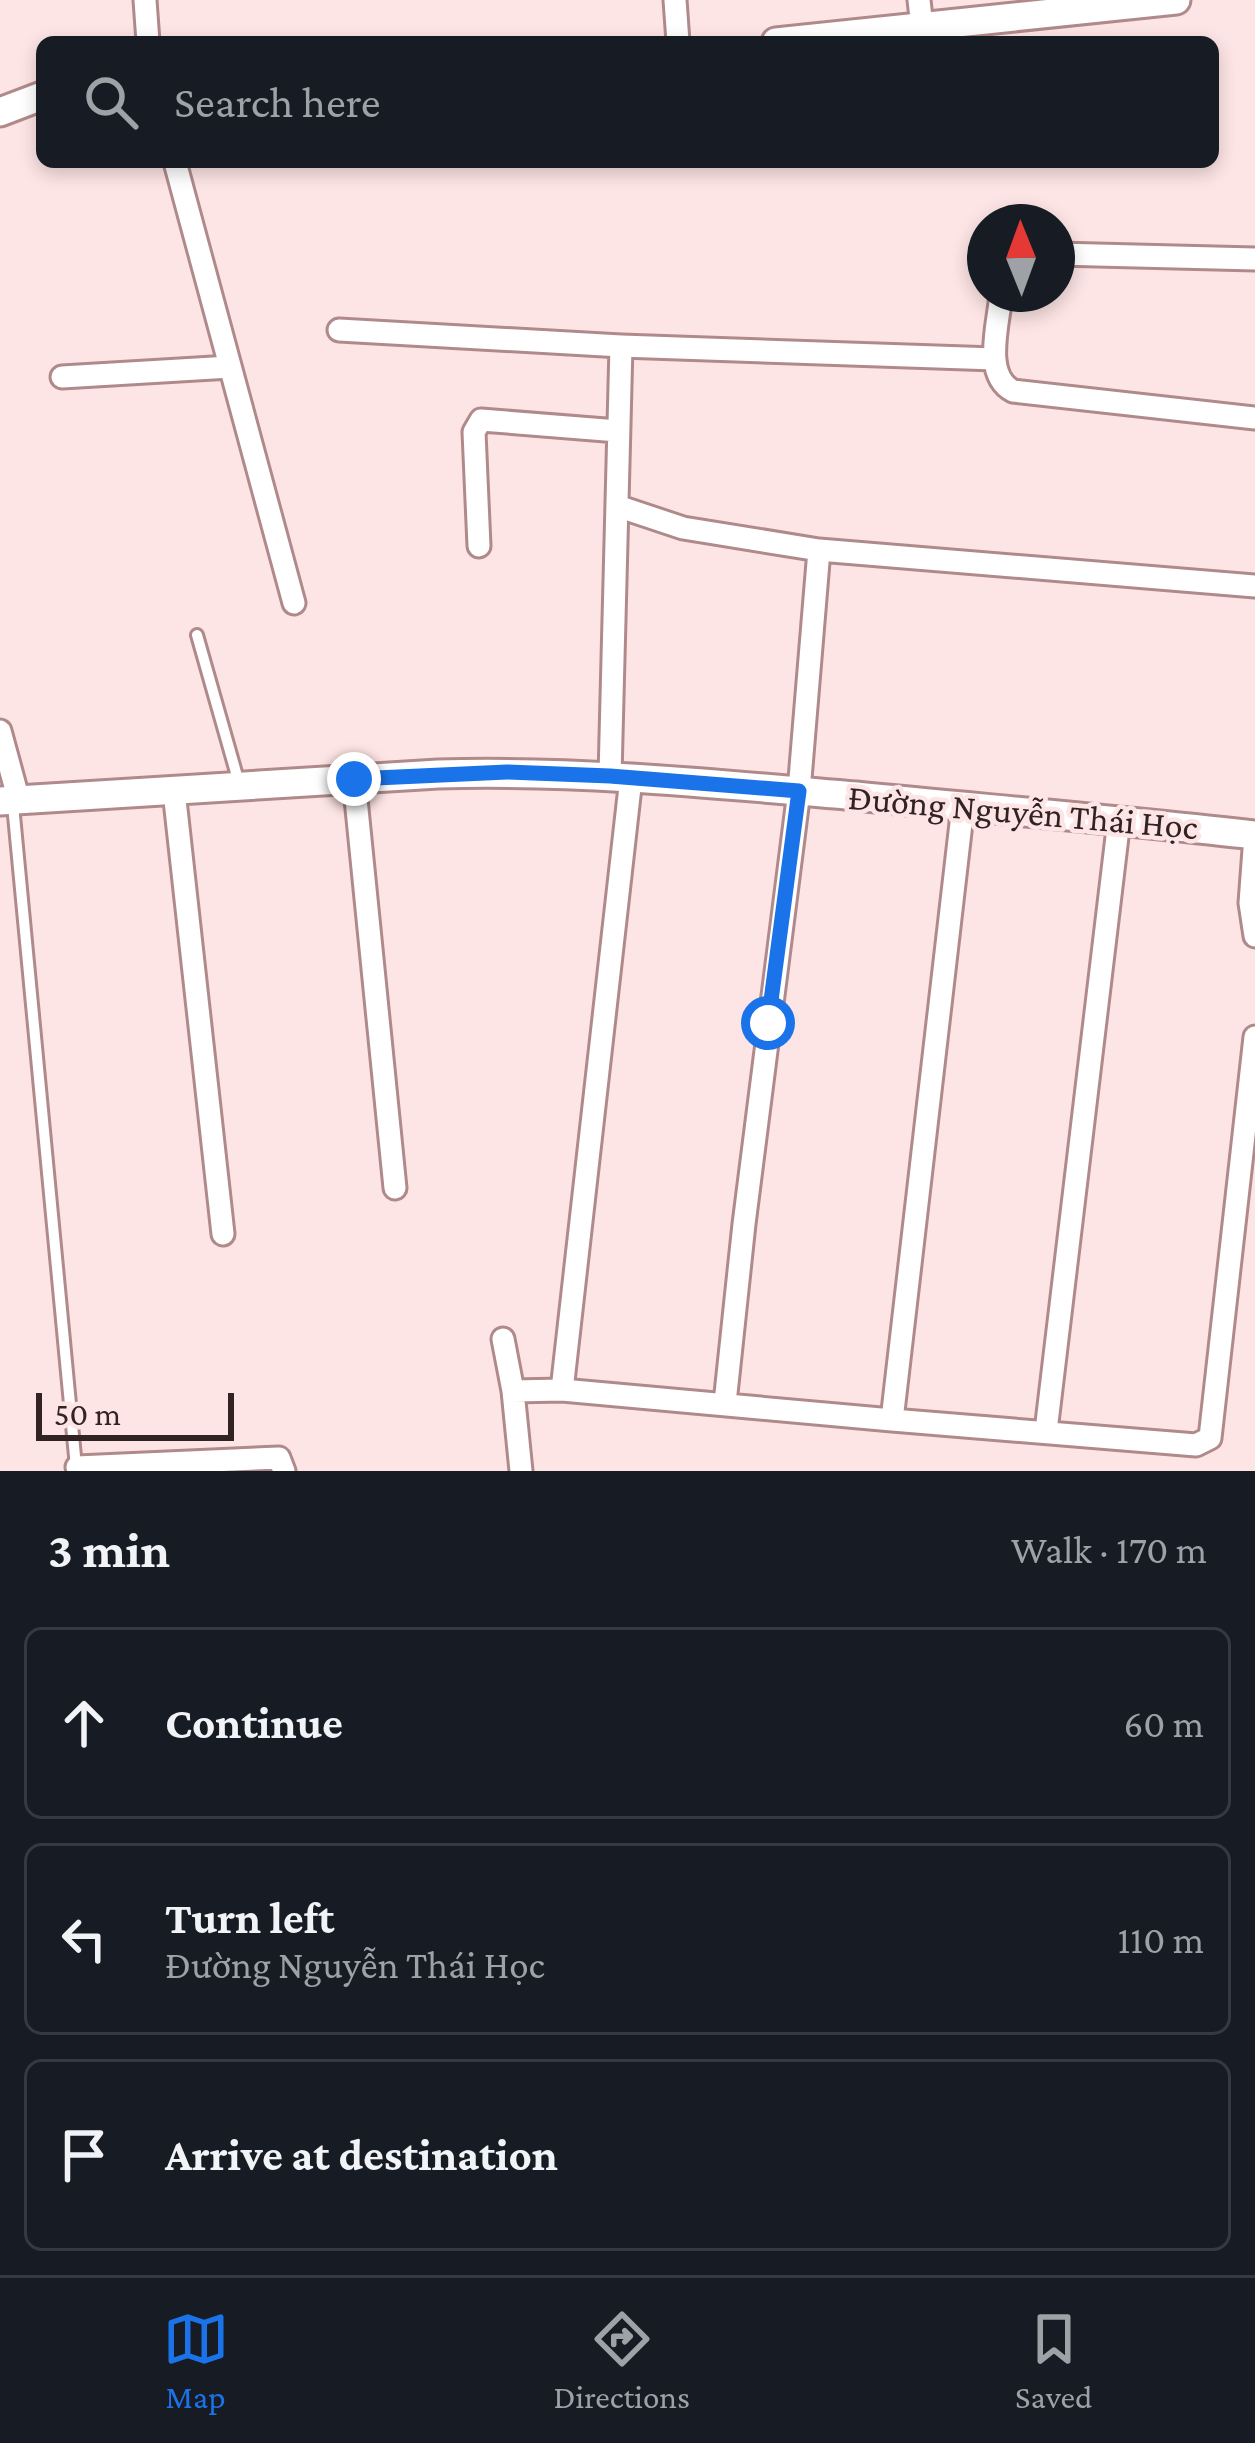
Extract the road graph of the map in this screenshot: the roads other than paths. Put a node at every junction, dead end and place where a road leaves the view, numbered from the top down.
1 (145, 0) edge
2 (675, 0) edge
3 (1176, 0) edge
4 (921, 14) edge
5 (148, 36) edge
6 (678, 36) edge
7 (807, 36) edge
8 (36, 98) edge
9 (0, 112) edge
10 (177, 168) edge
11 (1075, 254) edge
12 (1255, 259) edge
13 (999, 312) edge
14 (339, 330) dead end
15 (621, 346) junction
16 (995, 359) junction
17 (230, 367) junction
18 (62, 377) dead end
19 (1255, 418) edge
20 (618, 431) junction
21 (616, 506) junction
22 (479, 546) dead end
23 (819, 550) junction
24 (1255, 586) edge
25 (293, 603) dead end
26 (196, 634) dead end
27 (0, 731) edge
28 (620, 777) junction
29 (354, 779) junction
30 (240, 787) junction
31 (174, 791) junction
32 (799, 791) junction
33 (10, 801) edge
34 (963, 806) junction
35 (1119, 820) junction
36 (1255, 836) edge
37 (1255, 936) edge
38 (1255, 1037) edge
39 (395, 1188) dead end
40 (223, 1234) dead end
41 (503, 1339) dead end
42 (562, 1390) junction
43 (513, 1391) junction
44 (725, 1403) junction
45 (892, 1420) junction
46 (1046, 1431) junction
47 (77, 1469) edge
48 (284, 1471) edge
49 (521, 1471) edge

1 - 5 street
2 - 6 street
3 - 4 street
4 - 7 street
8 - 9 street
10 - 17 street
11 - 12 street
13 - 16 street
14 - 15 street
15 - 16 street
15 - 20 street
16 - 19 street
17 - 18 street
17 - 25 street
20 - 21 street
20 - 22 street
21 - 23 street
21 - 28 street
23 - 24 street
23 - 32 street
26 - 30 lane
27 - 33 street
28 - 29 street, Đường Nguyễn Thái Học
28 - 32 street, Đường Nguyễn Thái Học
28 - 42 street
29 - 30 street, Đường Nguyễn Thái Học
29 - 39 street
30 - 31 street, Đường Nguyễn Thái Học
31 - 33 street, Đường Nguyễn Thái Học
31 - 40 street
32 - 34 street, Đường Nguyễn Thái Học
32 - 44 street
33 - 47 lane
34 - 35 street, Đường Nguyễn Thái Học
34 - 45 street
35 - 36 street, Đường Nguyễn Thái Học
35 - 46 street
36 - 37 street
38 - 46 street
41 - 43 street
42 - 43 street
42 - 44 street
43 - 49 street
44 - 45 street
45 - 46 street
47 - 48 street

